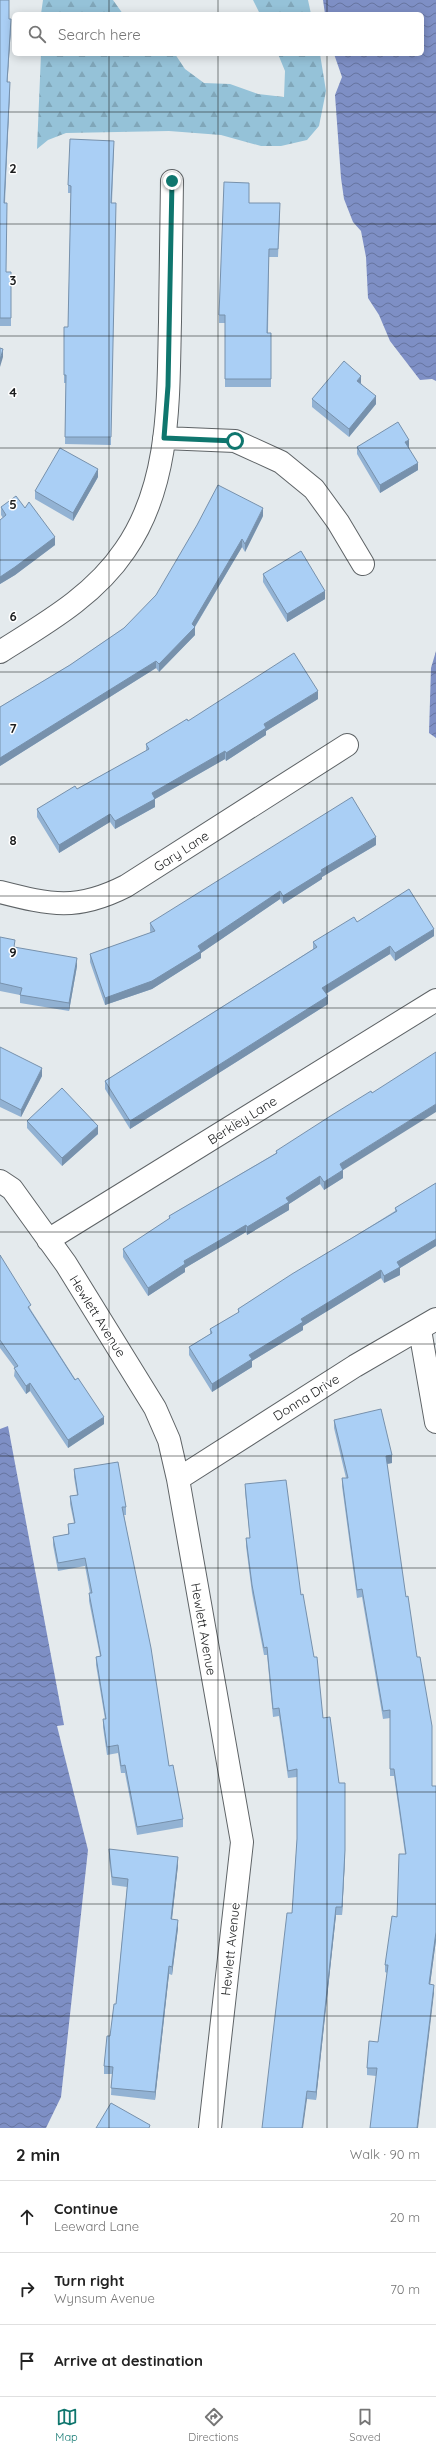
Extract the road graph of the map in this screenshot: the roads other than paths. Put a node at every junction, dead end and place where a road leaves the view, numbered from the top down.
1 (172, 181) dead end
2 (164, 438) junction
3 (363, 564) dead end
4 (0, 652) edge
5 (347, 745) dead end
6 (0, 892) edge
7 (436, 1000) edge
8 (0, 1181) edge
9 (48, 1240) junction
10 (428, 1325) edge
11 (436, 1422) edge
12 (178, 1479) junction
13 (210, 2128) edge

1 - 2 street
2 - 3 street
2 - 4 street
5 - 6 street, Gary Lane
7 - 9 street, Berkley Lane
8 - 9 street, Hewlett Avenue
9 - 12 street, Hewlett Avenue
10 - 11 street
10 - 12 street, Donna Drive
12 - 13 street, Hewlett Avenue

